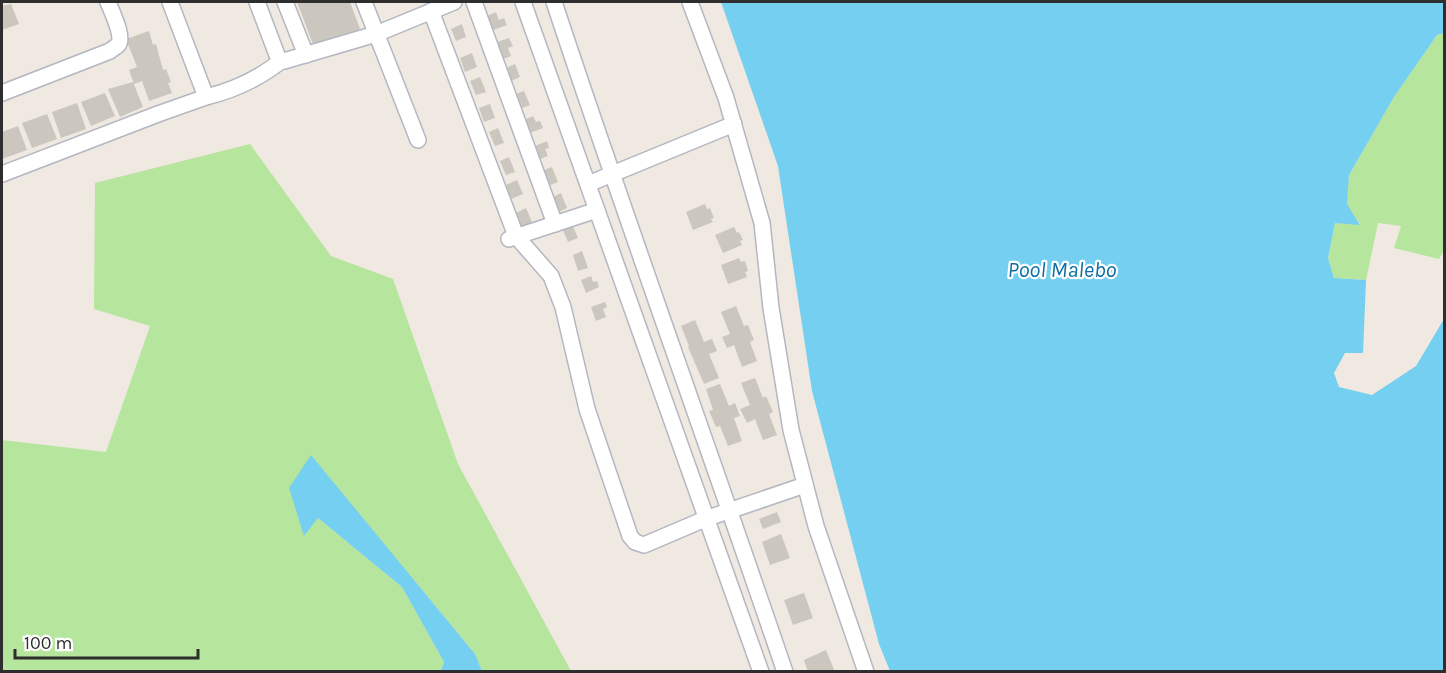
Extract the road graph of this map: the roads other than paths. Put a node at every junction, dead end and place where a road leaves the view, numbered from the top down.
1 (108, 2) edge
2 (170, 2) edge
3 (256, 2) edge
4 (285, 2) edge
5 (364, 2) edge
6 (454, 2) edge
7 (474, 2) edge
8 (523, 2) edge
9 (554, 2) edge
10 (690, 2) edge
11 (431, 11) junction
12 (376, 34) junction
13 (306, 55) junction
14 (281, 60) junction
15 (2, 93) edge
16 (207, 97) junction
17 (734, 124) junction
18 (417, 140) dead end
19 (2, 174) edge
20 (611, 175) junction
21 (588, 184) junction
22 (597, 210) junction
23 (555, 224) junction
24 (512, 238) junction
25 (805, 484) junction
26 (731, 511) junction
27 (705, 519) junction
28 (761, 672) edge
29 (785, 672) edge
30 (866, 672) edge

1 - 15 street
2 - 16 street
3 - 14 street
4 - 13 street
5 - 12 street
6 - 11 street
7 - 23 street
8 - 21 street
9 - 20 street
10 - 17 street
11 - 12 street
11 - 24 street
12 - 13 street
12 - 18 street
13 - 14 street
14 - 16 street
16 - 19 street
17 - 20 street
17 - 25 street
20 - 21 street
20 - 26 street
21 - 22 street
22 - 23 street
22 - 27 street
23 - 24 street
24 - 27 street
25 - 26 street
25 - 30 street
26 - 27 street
26 - 29 street
27 - 28 street

